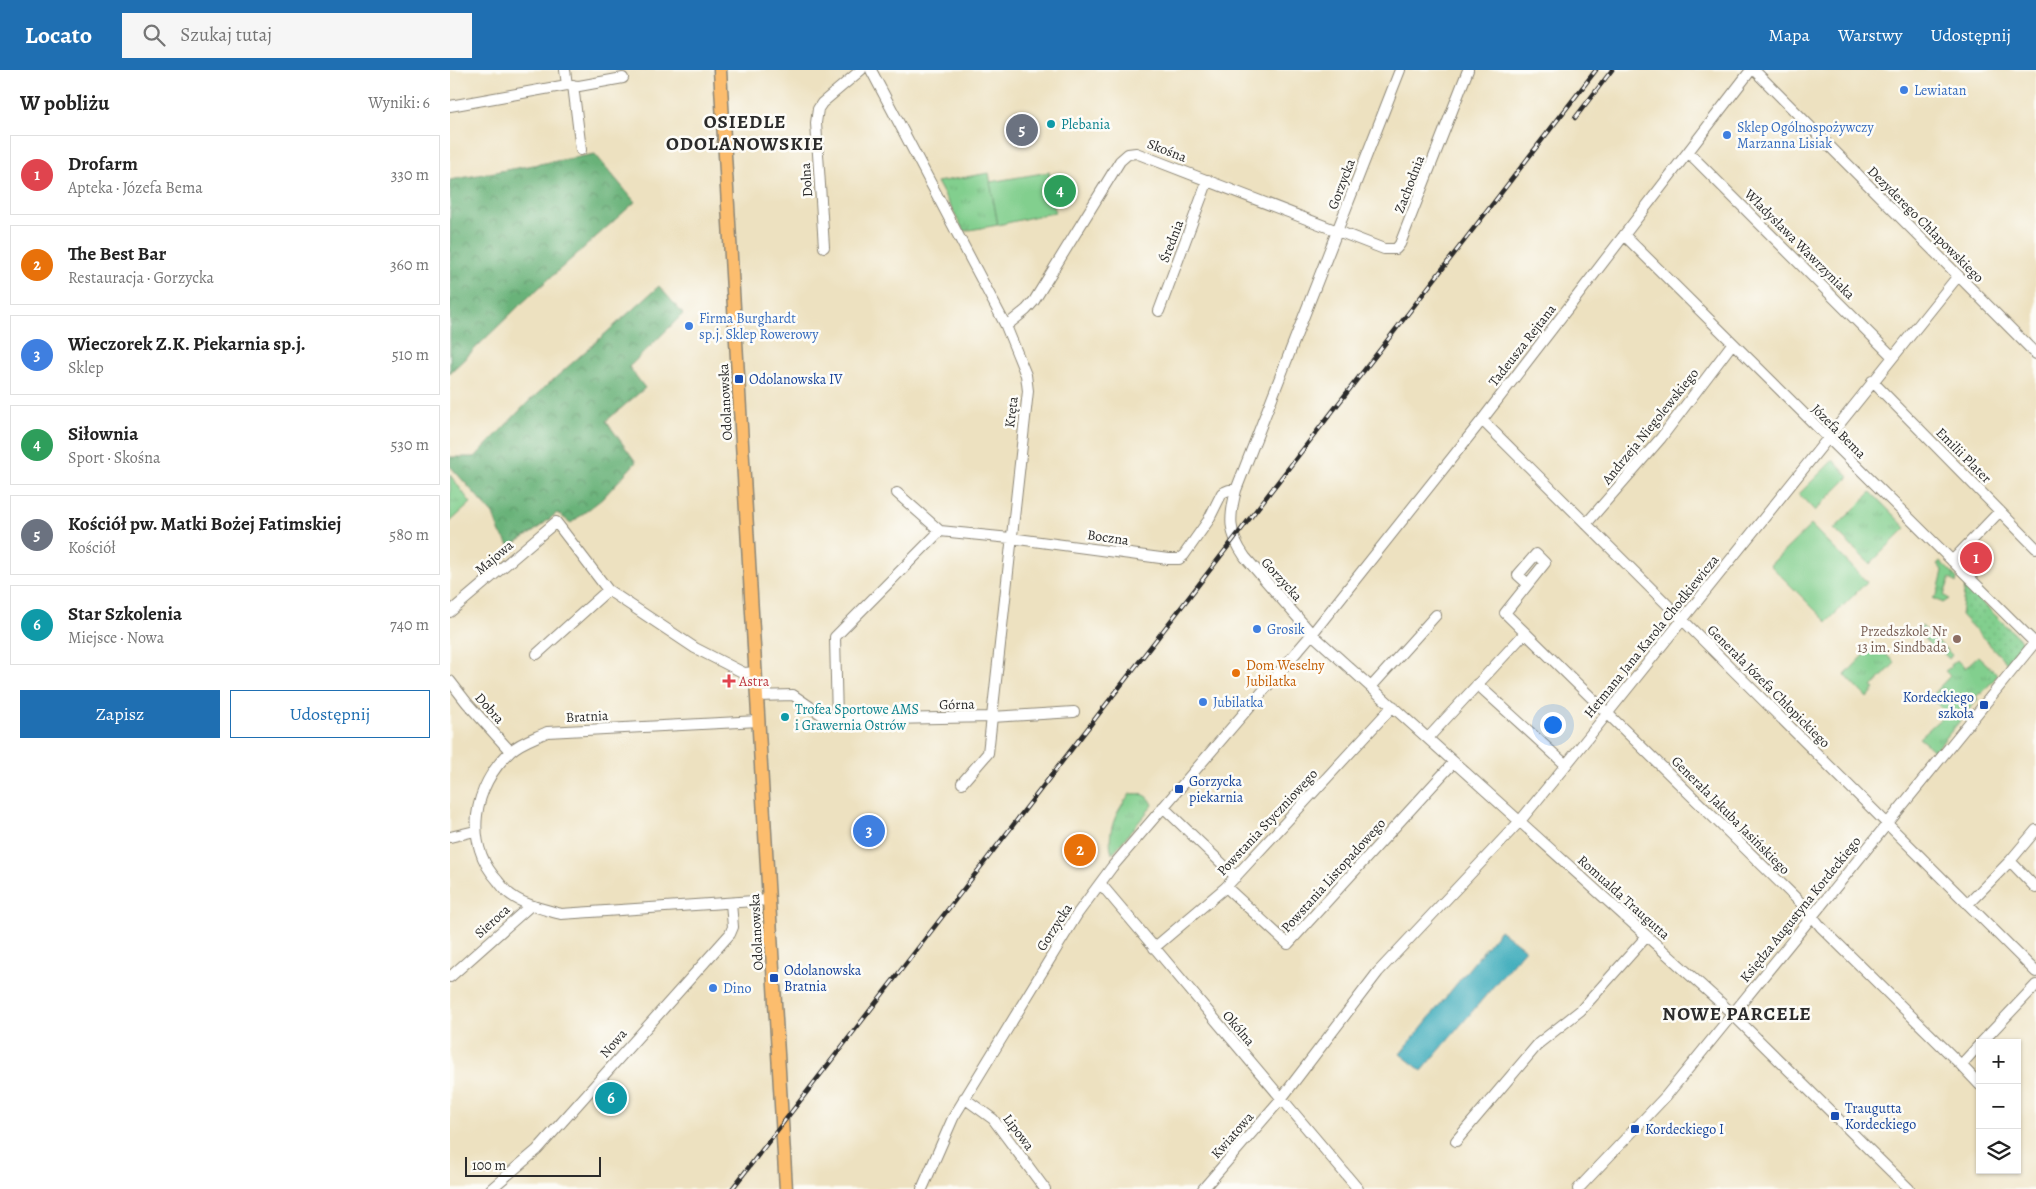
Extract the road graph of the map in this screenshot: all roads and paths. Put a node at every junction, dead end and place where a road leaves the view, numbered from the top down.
1 (565, 70) edge
2 (720, 70) edge
3 (861, 70) edge
4 (871, 70) edge
5 (1400, 70) edge
6 (1468, 70) edge
7 (1752, 70) edge
8 (623, 78) dead end
9 (570, 85) junction
10 (450, 106) edge
11 (581, 150) dead end
12 (1688, 152) junction
13 (1208, 180) junction
14 (1337, 232) junction
15 (1624, 235) junction
16 (824, 247) dead end
17 (1958, 276) junction
18 (1159, 311) dead end
19 (1006, 326) junction
20 (1732, 344) junction
21 (2036, 354) edge
22 (1892, 356) junction
23 (1872, 381) junction
24 (1482, 420) junction
25 (1827, 438) junction
26 (1236, 490) junction
27 (897, 493) dead end
28 (2000, 512) junction
29 (1586, 524) junction
30 (940, 531) junction
31 (1010, 538) junction
32 (2036, 548) edge
33 (1952, 561) junction
34 (1528, 584) dead end
35 (608, 590) junction
36 (450, 612) edge
37 (1436, 615) dead end
38 (1682, 619) junction
39 (1525, 632) junction
40 (1312, 634) junction
41 (2036, 643) edge
42 (537, 654) dead end
43 (756, 672) junction
44 (450, 681) edge
45 (1477, 684) junction
46 (1371, 687) junction
47 (757, 696) junction
48 (1393, 706) junction
49 (1074, 712) dead end
50 (1607, 712) junction
51 (992, 717) junction
52 (836, 720) junction
53 (759, 721) junction
54 (1428, 738) junction
55 (510, 751) junction
56 (1454, 762) junction
57 (1566, 765) junction
58 (962, 783) dead end
59 (1163, 807) junction
60 (1520, 821) junction
61 (1888, 824) junction
62 (2036, 830) edge
63 (475, 831) junction
64 (450, 837) edge
65 (2010, 861) junction
66 (1236, 877) junction
67 (1100, 883) junction
68 (1226, 887) junction
69 (2036, 888) edge
70 (769, 900) junction
71 (731, 903) junction
72 (1968, 904) junction
73 (530, 906) junction
74 (1812, 916) junction
75 (1647, 936) junction
76 (1154, 948) junction
77 (2036, 972) edge
78 (450, 976) edge
79 (2036, 985) edge
80 (1733, 1014) junction
81 (1986, 1039) edge
82 (1976, 1049) edge
83 (1961, 1065) junction
84 (1976, 1080) edge
85 (964, 1098) junction
86 (1281, 1099) junction
87 (1456, 1141) dead end
88 (1584, 1187) edge
89 (491, 1189) edge
90 (786, 1189) edge
91 (922, 1189) edge
92 (1045, 1189) edge
93 (1203, 1189) edge
94 (1358, 1189) edge
95 (1910, 1189) edge

1 - 9 street
2 - 43 main road, Odolanowska
3 - 16 street, Dolna
4 - 19 street, Kręta
5 - 14 street, Gorzycka
6 - 14 street, Zachodnia
7 - 12 street, Tadeusza Rejtana
7 - 17 street, Dezyderego Chłapowskiego
8 - 9 street
9 - 10 street
9 - 11 street
12 - 15 street, Tadeusza Rejtana
12 - 22 street, Władysława Wawrzyniaka
13 - 14 street, Skośna
13 - 18 street, Średnia
13 - 19 street, Skośna
14 - 26 street, Gorzycka
15 - 20 street, Józefa Bema
15 - 24 street, Tadeusza Rejtana
17 - 21 street, Dezyderego Chłapowskiego
17 - 22 street, Hetmana Jana Karola Chodkiewicza
19 - 31 street, Kręta
20 - 25 street, Józefa Bema
20 - 29 street, Andrzeja Niegolewskiego
22 - 23 street, Hetmana Jana Karola Chodkiewicza
23 - 25 street, Hetmana Jana Karola Chodkiewicza
23 - 28 street, Emilii Plater
24 - 29 street, Generała Józefa Chłopickiego
24 - 40 street, Tadeusza Rejtana
25 - 33 street, Józefa Bema
25 - 38 street, Hetmana Jana Karola Chodkiewicza
26 - 31 street, Boczna
26 - 40 street, Gorzycka
27 - 30 street
28 - 32 street, Emilii Plater
28 - 33 street
29 - 38 street, Generała Józefa Chłopickiego
30 - 31 street, Boczna
30 - 52 street
31 - 51 street, Kręta
33 - 41 street, Józefa Bema
34 - 39 street, Generała Jakuba Jasińskiego
35 - 36 street, Majowa
35 - 42 street
35 - 43 street
37 - 46 street
38 - 50 street, Hetmana Jana Karola Chodkiewicza
38 - 61 street, Generała Józefa Chłopickiego
39 - 45 street
39 - 50 street, Generała Jakuba Jasińskiego
40 - 46 street, Romualda Traugutta
40 - 59 street, Gorzycka
41 - 61 street, Księdza Augustyna Kordeckiego
43 - 47 main road, Odolanowska
44 - 55 street, Dobra
45 - 54 street
45 - 57 street
46 - 48 street, Romualda Traugutta
47 - 52 street, Górna
47 - 53 main road, Odolanowska
48 - 54 street, Romualda Traugutta
48 - 66 street, Powstania Styczniowego
49 - 51 street, Górna
50 - 57 street, Hetmana Jana Karola Chodkiewicza
50 - 74 street, Generała Jakuba Jasińskiego
51 - 52 street, Górna
51 - 58 street, Kręta
53 - 55 street, Bratnia
53 - 70 main road, Odolanowska
54 - 56 street, Romualda Traugutta
55 - 63 street, Bratnia
56 - 60 street, Romualda Traugutta
56 - 68 street, Powstania Listopadowego
57 - 60 street, Hetmana Jana Karola Chodkiewicza
59 - 66 street
59 - 67 street, Gorzycka
60 - 75 street, Romualda Traugutta
60 - 86 street, Hetmana Jana Karola Chodkiewicza
61 - 72 street, Generała Józefa Chłopickiego
61 - 74 street, Księdza Augustyna Kordeckiego
62 - 65 street
63 - 64 street
63 - 73 street, Bratnia
65 - 69 street
65 - 72 street
66 - 68 street, Powstania Styczniowego
67 - 76 street, Okólna
67 - 85 street, Gorzycka
68 - 76 street, Powstania Styczniowego
70 - 71 street, Bratnia
70 - 90 main road, Odolanowska
71 - 73 street, Bratnia
71 - 89 street, Nowa
72 - 77 street, Generała Józefa Chłopickiego
73 - 78 street, Sieroca
74 - 80 street, Księdza Augustyna Kordeckiego
74 - 83 street, Generała Jakuba Jasińskiego
75 - 80 street, Romualda Traugutta
75 - 87 street
76 - 86 street, Okólna
79 - 81 street
80 - 88 street, Księdza Augustyna Kordeckiego
80 - 95 street, Romualda Traugutta
82 - 83 street
83 - 84 street, Generała Jakuba Jasińskiego
85 - 91 street, Gorzycka
85 - 92 street, Lipowa
86 - 93 street, Kwiatowa
86 - 94 street, Okólna

